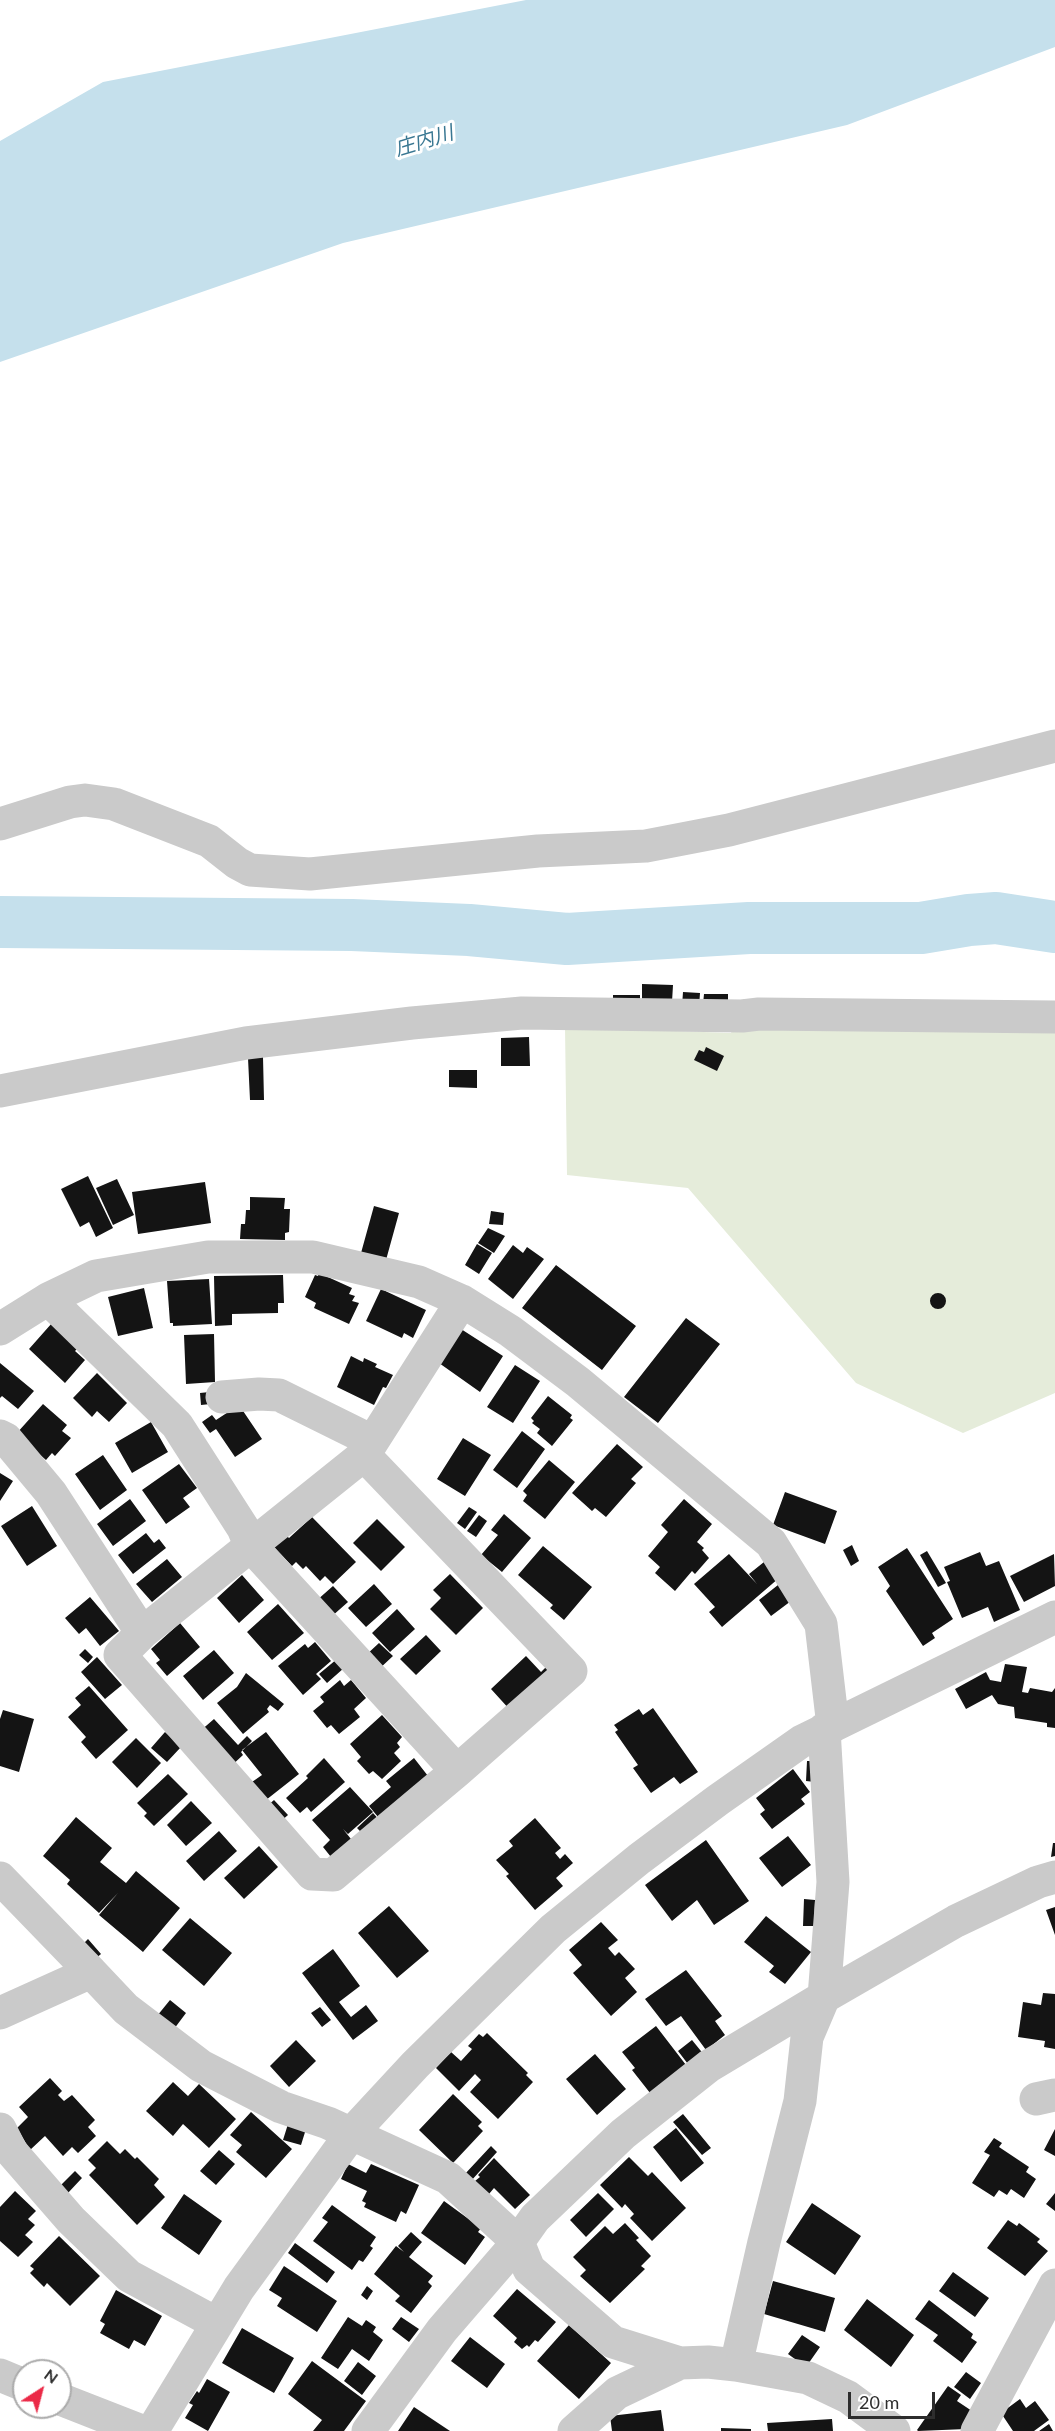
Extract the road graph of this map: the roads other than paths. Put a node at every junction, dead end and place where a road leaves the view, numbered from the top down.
1 (1055, 746) edge
2 (0, 824) edge
3 (1055, 1017) edge
4 (0, 1091) edge
5 (48, 1299) junction
6 (462, 1301) junction
7 (0, 1329) edge
8 (222, 1397) dead end
9 (0, 1436) edge
10 (368, 1448) junction
11 (250, 1545) junction
12 (1055, 1617) edge
13 (142, 1633) junction
14 (828, 1728) junction
15 (457, 1771) junction
16 (1055, 1877) edge
17 (0, 1878) edge
18 (91, 1972) junction
19 (824, 1997) junction
20 (0, 2013) edge
21 (0, 2129) edge
22 (351, 2134) junction
23 (518, 2242) junction
24 (1055, 2285) edge
25 (216, 2323) junction
26 (680, 2363) junction
27 (736, 2365) junction
28 (72, 2404) edge
29 (142, 2431) edge
30 (152, 2431) edge
31 (368, 2431) edge
32 (574, 2431) edge
33 (894, 2431) edge
34 (977, 2431) edge

1 - 2 street
3 - 4 street
5 - 6 street
5 - 7 street
5 - 11 street
6 - 10 street
6 - 14 street
8 - 10 street
9 - 13 street
10 - 11 street
10 - 15 street
11 - 13 street
11 - 15 street
12 - 14 street
13 - 15 street
14 - 19 street
14 - 22 street
16 - 19 street
17 - 18 street
18 - 20 street
18 - 22 street
19 - 23 street
19 - 27 street
21 - 25 street
22 - 23 street
22 - 25 street
23 - 26 street
23 - 31 street
24 - 34 street
25 - 30 street
26 - 27 street
26 - 32 street
27 - 33 street
28 - 29 street

